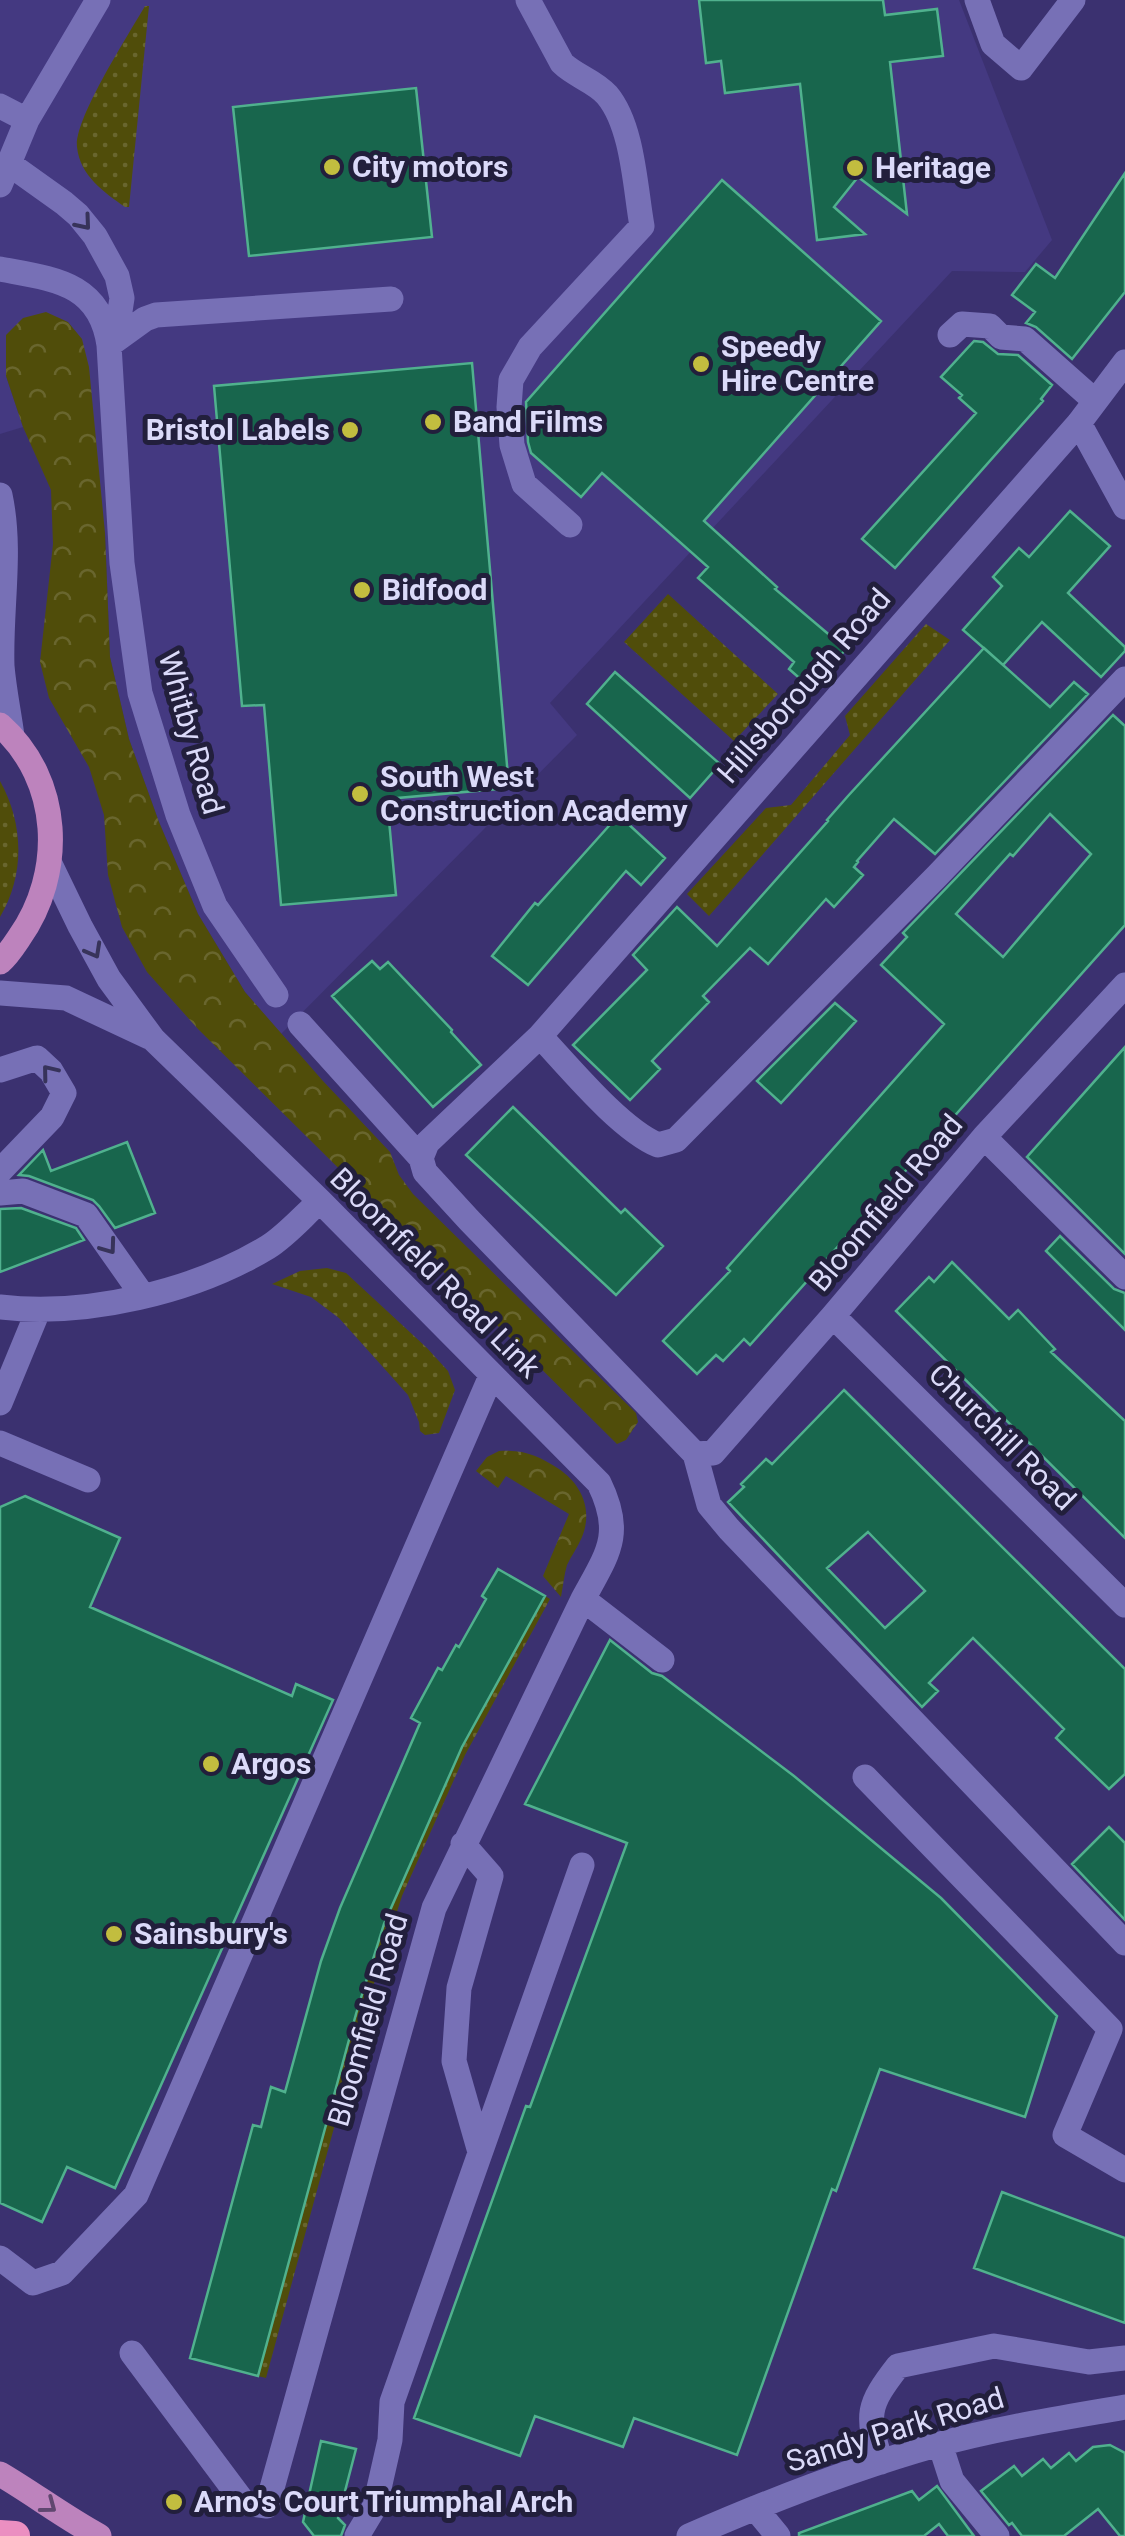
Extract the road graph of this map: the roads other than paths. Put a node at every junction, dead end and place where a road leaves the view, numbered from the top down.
1 (98, 0) edge
2 (528, 0) edge
3 (977, 0) edge
4 (1073, 0) edge
5 (0, 106) edge
6 (27, 120) junction
7 (4, 174) edge
8 (0, 268) edge
9 (391, 299) dead end
10 (950, 335) dead end
11 (109, 345) junction
12 (1110, 382) edge
13 (1079, 422) junction
14 (0, 494) edge
15 (1125, 507) edge
16 (570, 526) dead end
17 (1, 597) edge
18 (1125, 679) edge
19 (6, 731) edge
20 (50, 864) junction
21 (0, 962) edge
22 (1125, 985) edge
23 (0, 994) edge
24 (276, 995) dead end
25 (300, 1024) dead end
26 (540, 1036) junction
27 (154, 1040) junction
28 (0, 1070) edge
29 (984, 1137) junction
30 (421, 1158) junction
31 (0, 1171) edge
32 (0, 1194) edge
33 (320, 1201) junction
34 (1125, 1277) edge
35 (143, 1296) junction
36 (0, 1307) edge
37 (38, 1311) junction
38 (833, 1316) junction
39 (491, 1376) junction
40 (0, 1403) edge
41 (0, 1443) edge
42 (695, 1454) junction
43 (88, 1480) dead end
44 (589, 1588) junction
45 (1125, 1605) edge
46 (662, 1660) dead end
47 (865, 1777) dead end
48 (463, 1844) junction
49 (582, 1864) dead end
50 (1125, 1943) edge
51 (1117, 2038) edge
52 (480, 2152) junction
53 (1125, 2170) edge
54 (0, 2258) edge
55 (132, 2354) dead end
56 (1125, 2358) edge
57 (1125, 2407) edge
58 (940, 2444) junction
59 (881, 2462) junction
60 (0, 2474) edge
61 (755, 2508) junction
62 (0, 2535) edge
63 (16, 2536) edge
64 (99, 2536) edge
65 (357, 2536) edge
66 (689, 2536) edge
67 (778, 2536) edge
68 (997, 2536) edge

1 - 6 street, Whitby Road
2 - 16 street
3 - 4 street
5 - 6 street
6 - 7 street, Whitby Road
7 -> 11 street, Whitby Road
8 - 11 street, Whitby Road
9 - 11 street
10 - 12 street
11 - 24 street, Whitby Road
12 - 13 street, Hillsborough Road
13 - 15 street
13 - 26 street, Hillsborough Road
14 - 17 street
17 - 19 street
18 - 26 street
19 - 20 main road
20 - 21 main road
20 -> 27 street, Bloomfield Road Link
22 - 29 street, Bloomfield Road
23 - 27 street, Bloomfield Road Link
25 - 30 street
26 - 30 street, Hillsborough Road
27 - 33 street, Bloomfield Road Link
31 -> 28 street
29 - 34 street
29 - 38 street, Bloomfield Road
30 - 42 street
32 -> 35 street
33 - 35 street
33 - 39 street, Bloomfield Road Link
35 - 37 street
36 - 37 street
37 - 40 street
38 - 42 street, Bloomfield Road
38 - 45 street, Churchill Road
39 - 44 street, Bloomfield Road Link
39 - 54 street
41 - 43 street
42 - 50 street
44 - 46 street
44 - 48 street, Bloomfield Road
47 - 51 street
48 - 52 street
48 - 55 street, Bloomfield Road
49 - 52 street
51 - 53 street
52 - 65 street
56 - 59 street
57 - 58 street, Sandy Park Road
58 - 59 street, Sandy Park Road
58 - 68 street
59 - 61 street, Sandy Park Road
60 -> 64 main road
61 - 66 street, Sandy Park Road
61 - 67 street
62 - 63 highway

